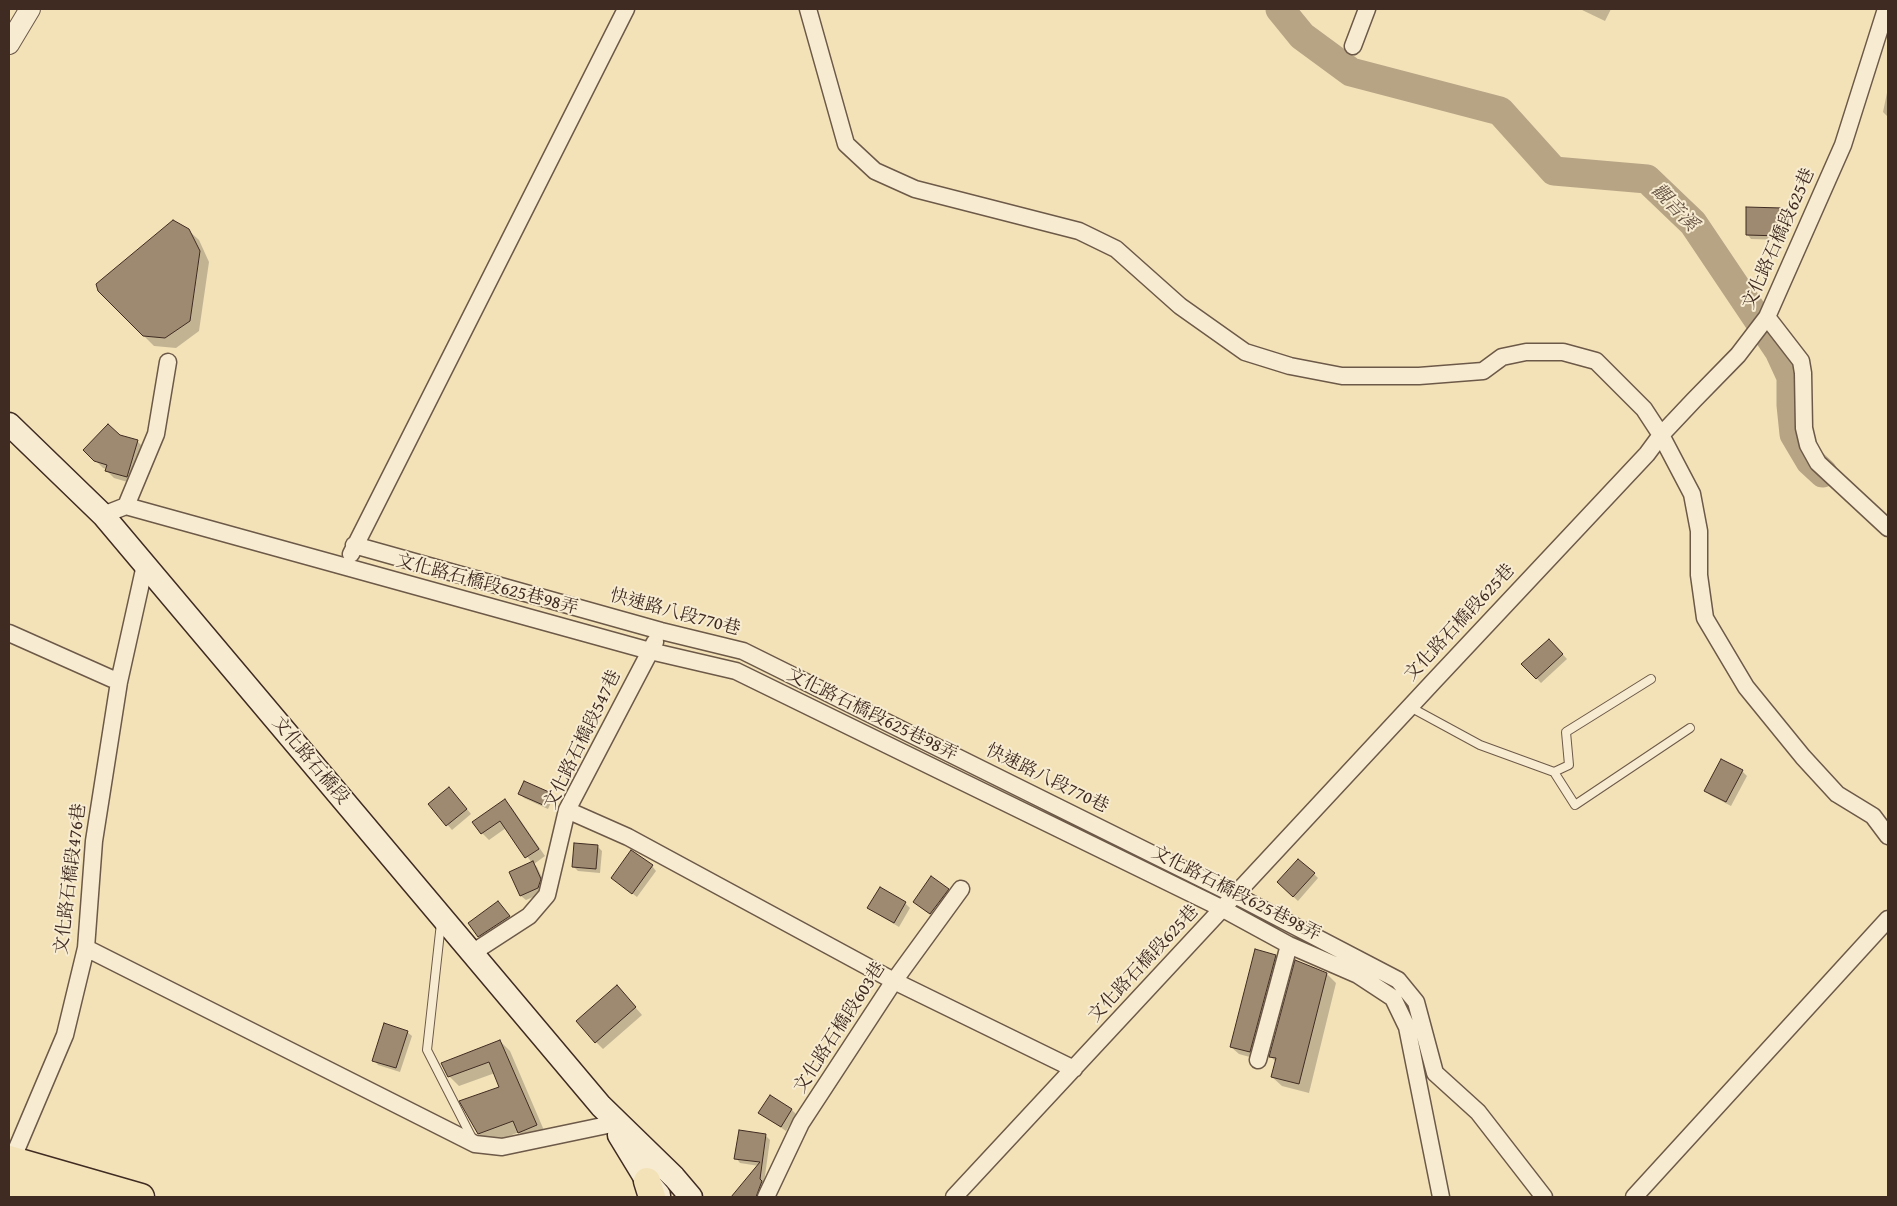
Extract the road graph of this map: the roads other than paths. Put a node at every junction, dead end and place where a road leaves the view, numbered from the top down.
1 (30, 9) edge
2 (626, 9) edge
3 (808, 9) edge
4 (1367, 9) edge
5 (1886, 9) edge
6 (9, 44) edge
7 (1353, 46) dead end
8 (1767, 317) junction
9 (168, 362) dead end
10 (9, 424) edge
11 (1661, 435) junction
12 (126, 506) junction
13 (103, 514) junction
14 (1888, 528) edge
15 (354, 545) junction
16 (145, 565) junction
17 (345, 567) junction
18 (661, 631) junction
19 (9, 633) edge
20 (650, 651) junction
21 (1651, 679) dead end
22 (119, 682) junction
23 (1410, 707) junction
24 (1690, 728) dead end
25 (1554, 772) junction
26 (567, 810) junction
27 (1888, 836) edge
28 (961, 889) dead end
29 (1236, 895) junction
30 (1223, 909) junction
31 (442, 917) junction
32 (1888, 919) edge
33 (1289, 944) junction
34 (86, 948) junction
35 (472, 953) junction
36 (894, 981) junction
37 (1258, 1060) dead end
38 (1074, 1069) junction
39 (607, 1115) junction
40 (475, 1144) junction
41 (10, 1165) edge
42 (9, 1191) edge
43 (653, 1192) edge
44 (30, 1197) edge
45 (81, 1197) edge
46 (141, 1197) edge
47 (691, 1197) edge
48 (766, 1197) edge
49 (954, 1197) edge
50 (1441, 1197) edge
51 (1544, 1197) edge
52 (1634, 1197) edge

1 - 6 street
2 - 15 street
3 - 11 street
4 - 7 street
5 - 8 street, 文化路石橋段625巷
8 - 11 street, 文化路石橋段625巷
8 - 14 street
9 - 12 street
10 - 13 main road, 文化路石橋段
11 - 23 street, 文化路石橋段625巷
11 - 27 street
12 - 13 street
12 - 17 street, 文化路石橋段625巷98弄
13 - 16 main road, 文化路石橋段
15 - 17 street
15 - 18 street, 快速路八段770巷
16 - 22 street, 文化路石橋段476巷
16 - 31 main road, 文化路石橋段
17 - 20 street, 文化路石橋段625巷98弄
18 - 20 street, 文化路石橋段547巷
18 - 29 street, 快速路八段770巷
19 - 22 street
20 - 26 street, 文化路石橋段547巷
20 - 30 street, 文化路石橋段625巷98弄
21 - 25 lane
22 - 34 street, 文化路石橋段476巷
23 - 25 lane
23 - 29 street, 文化路石橋段625巷
24 - 25 lane
26 - 35 street, 文化路石橋段547巷
26 - 36 street
28 - 36 street, 文化路石橋段603巷
29 - 30 street, 文化路石橋段625巷
29 - 51 street, 快速路八段770巷
30 - 33 street, 文化路石橋段625巷98弄
30 - 38 street, 文化路石橋段625巷
31 - 35 main road, 文化路石橋段
31 - 40 lane
32 - 52 street
33 - 37 street
33 - 50 street, 文化路石橋段625巷98弄
34 - 40 street
34 - 41 street, 文化路石橋段476巷
35 - 39 main road, 文化路石橋段
36 - 38 street
36 - 48 street, 文化路石橋段603巷
38 - 49 street, 文化路石橋段625巷
39 - 40 street
39 - 43 main road, 文化路石橋段
39 - 47 main road, 文化路石橋段
41 - 45 highway
41 - 46 main road
42 - 44 main road

